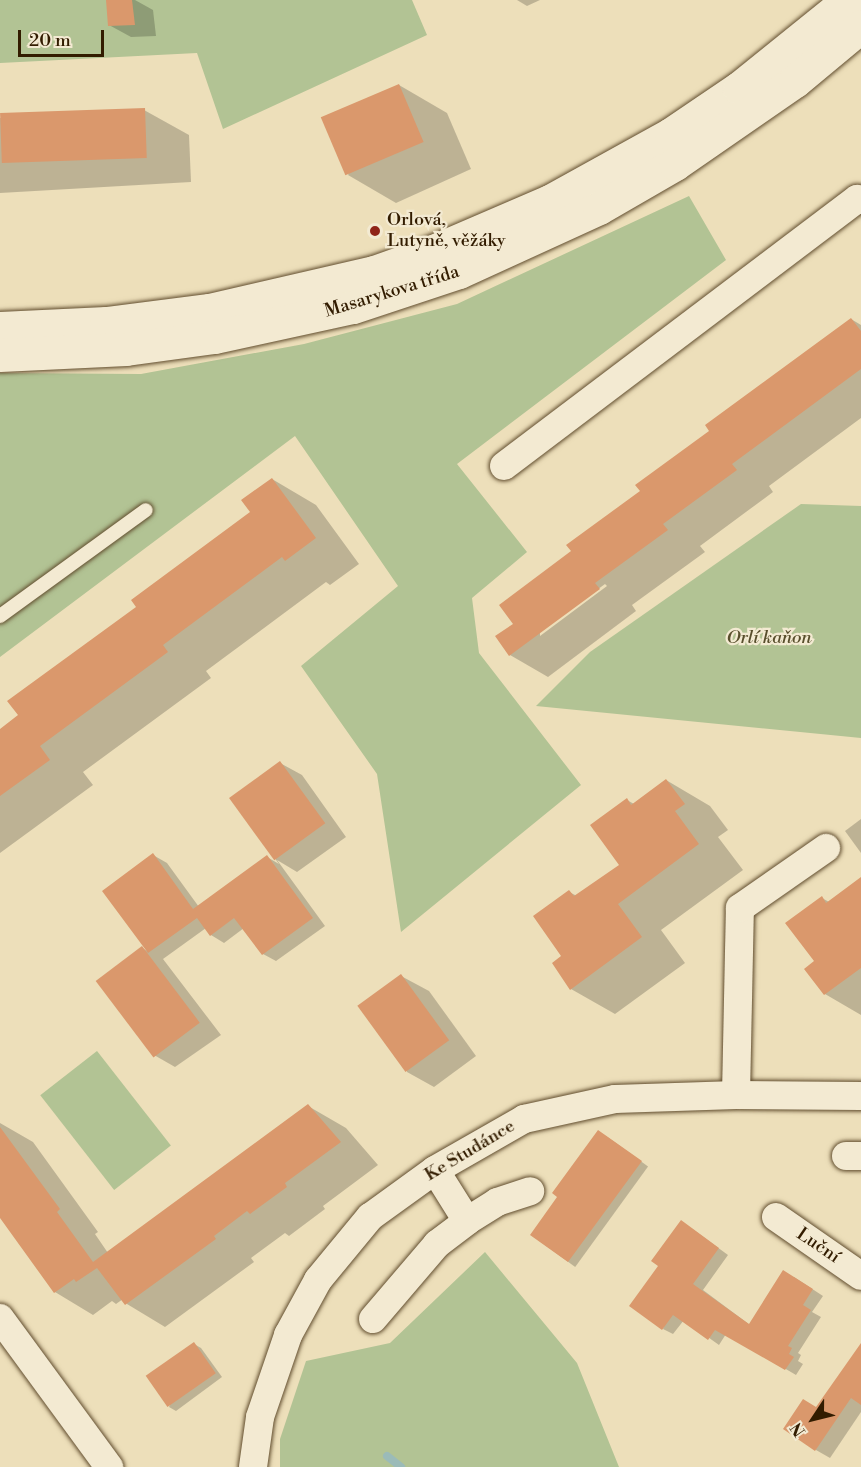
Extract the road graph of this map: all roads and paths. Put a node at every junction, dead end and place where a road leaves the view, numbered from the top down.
1 (848, 0) edge
2 (861, 26) edge
3 (861, 200) edge
4 (0, 328) edge
5 (0, 356) edge
6 (504, 466) dead end
7 (146, 510) dead end
8 (0, 616) edge
9 (826, 848) dead end
10 (736, 1095) junction
11 (861, 1096) edge
12 (435, 1170) junction
13 (530, 1191) dead end
14 (776, 1217) dead end
15 (467, 1221) junction
16 (861, 1276) edge
17 (373, 1319) dead end
18 (1, 1320) edge
19 (109, 1467) edge
20 (253, 1467) edge

1 - 4 street, Masarykova třída
2 - 5 street, Masarykova třída
3 - 6 street
7 - 8 lane
9 - 10 street
10 - 11 street, Ke Studánce
10 - 12 street, Ke Studánce
12 - 15 street
12 - 20 street, Ke Studánce
13 - 15 street
14 - 16 street, Luční
15 - 17 street
18 - 19 street

